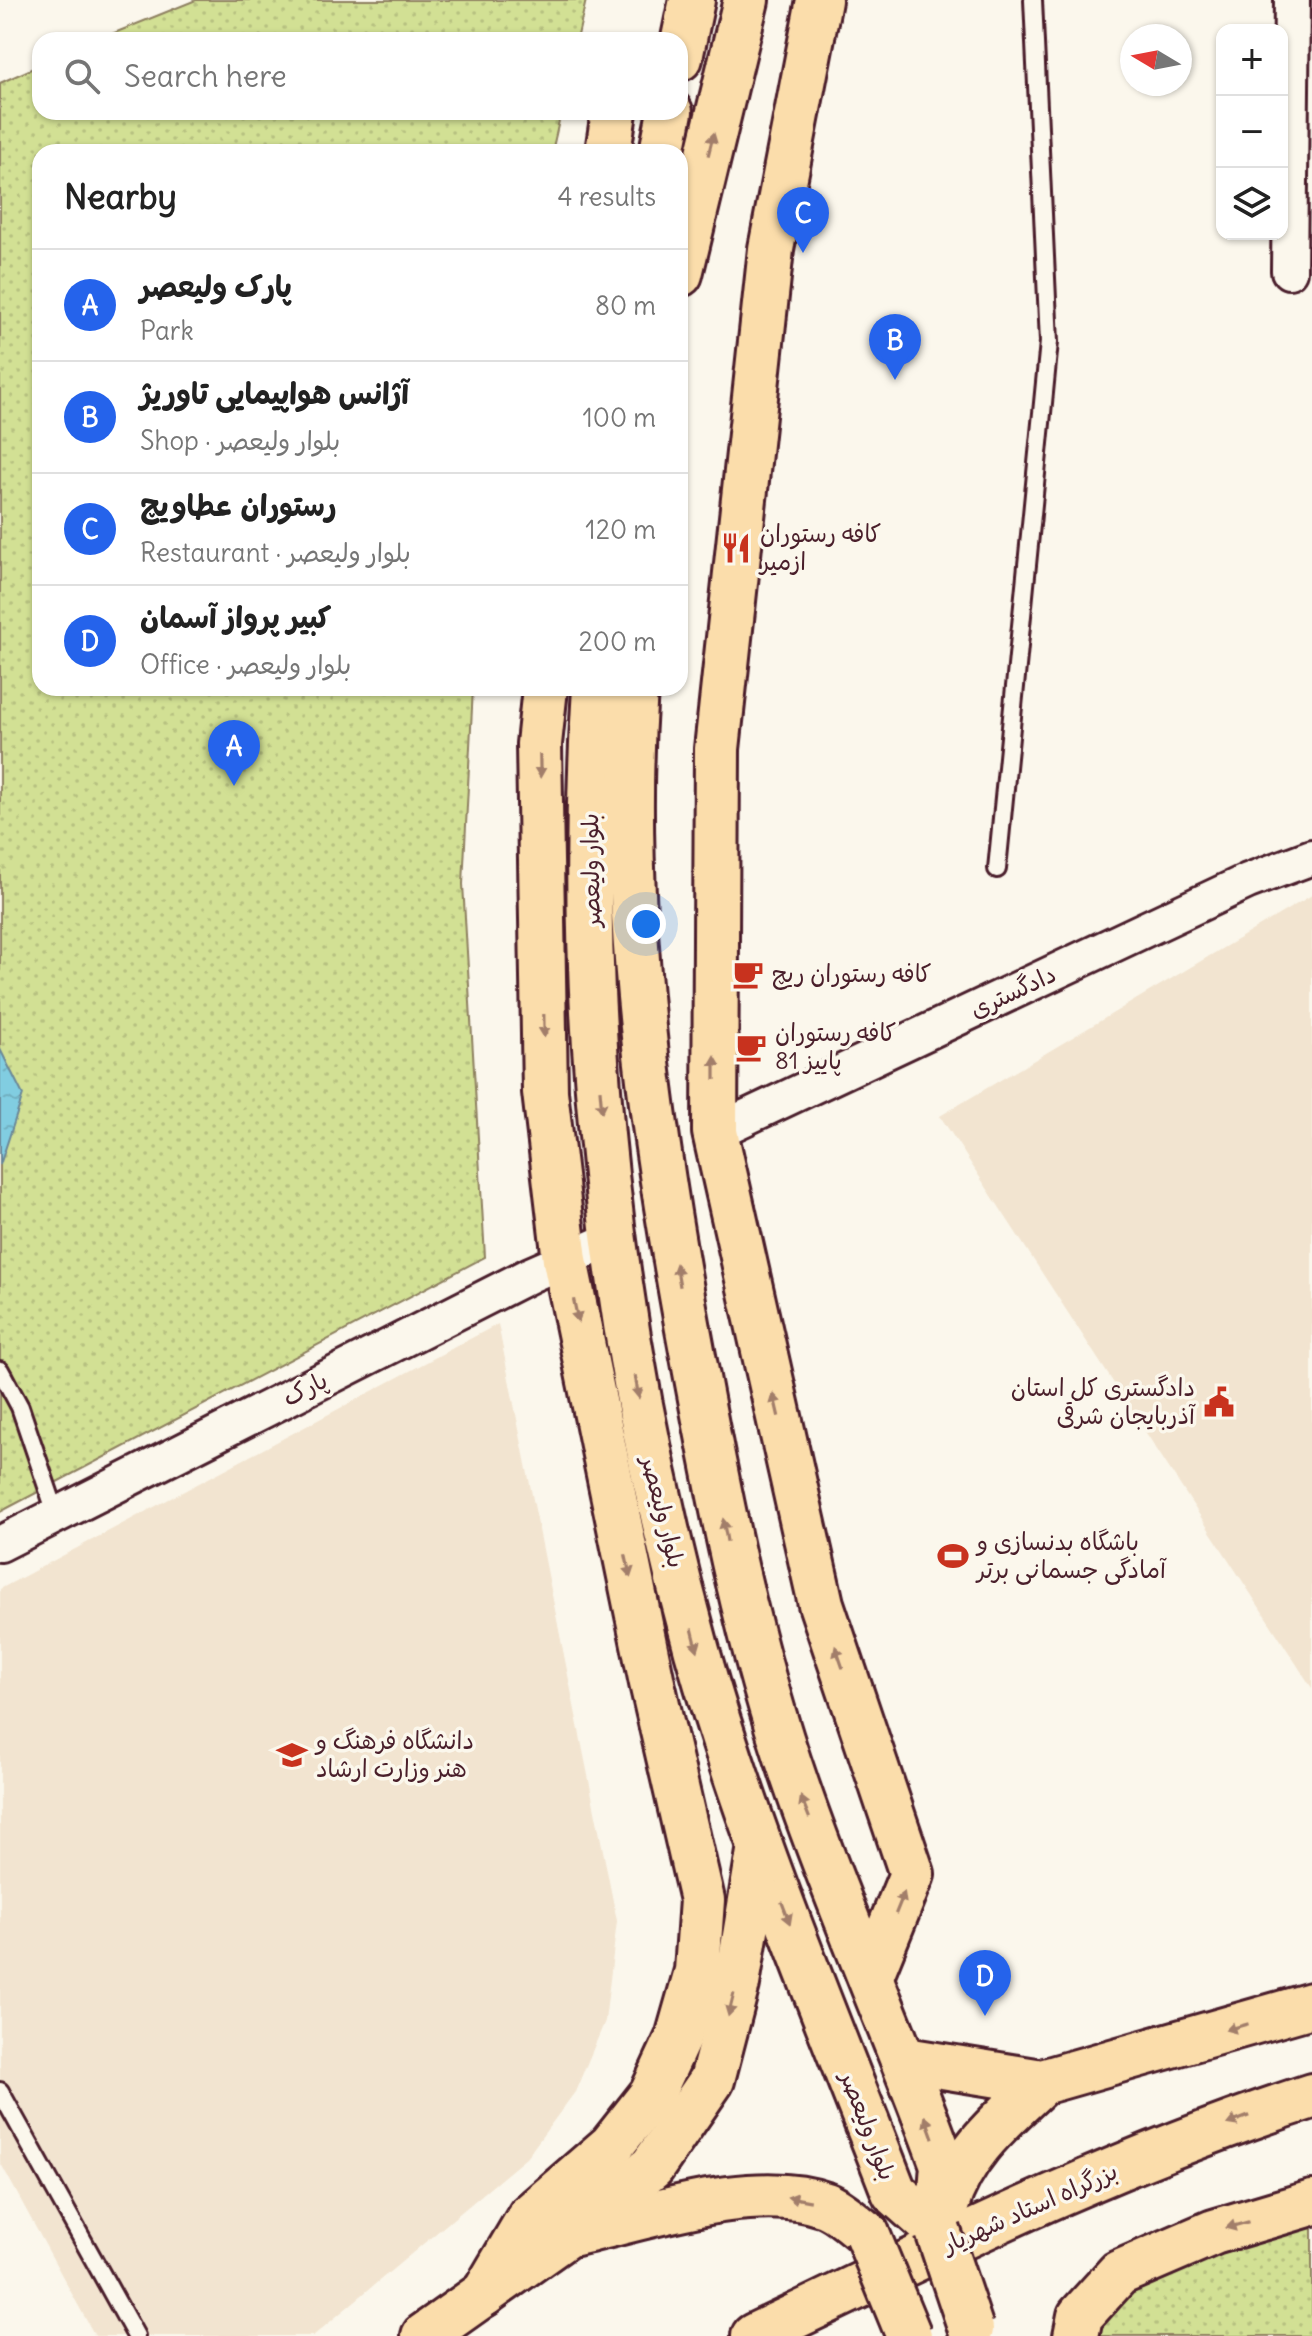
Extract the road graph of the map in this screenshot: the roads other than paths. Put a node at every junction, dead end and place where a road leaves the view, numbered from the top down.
1 (746, 0) edge
2 (819, 0) edge
3 (1033, 0) edge
4 (1292, 0) edge
5 (613, 120) edge
6 (668, 120) edge
7 (609, 144) edge
8 (664, 144) edge
9 (688, 241) edge
10 (1289, 271) dead end
11 (544, 696) edge
12 (594, 696) edge
13 (635, 696) edge
14 (1312, 857) edge
15 (997, 869) dead end
16 (715, 1132) junction
17 (612, 1239) junction
18 (565, 1260) junction
19 (0, 1370) edge
20 (57, 1516) junction
21 (0, 1544) edge
22 (760, 1846) junction
23 (871, 1975) junction
24 (1312, 2005) edge
25 (905, 2060) junction
26 (1042, 2082) junction
27 (0, 2091) edge
28 (1312, 2096) edge
29 (1312, 2203) edge
30 (938, 2231) junction
31 (568, 2234) junction
32 (484, 2294) junction
33 (967, 2334) edge
34 (136, 2336) edge
35 (424, 2336) edge
36 (754, 2336) edge
37 (909, 2336) edge
38 (1076, 2336) edge

9 -> 1 main road
16 -> 2 main road
3 - 15 lane
4 - 10 street
5 - 7 main road
6 - 8 main road
11 -> 18 main road
12 -> 17 main road, بلوار ولیعصر
23 -> 13 main road, بلوار ولیعصر
14 - 16 street, دادگستری
23 -> 16 main road
17 - 18 street, پارک
17 -> 22 main road, بلوار ولیعصر
18 - 20 street, پارک
18 -> 32 main road
19 - 20 lane
20 - 21 street, پارک
22 -> 30 main road, بلوار ولیعصر
22 -> 31 main road
23 - 25 main road, بلوار ولیعصر
24 -> 26 main road
25 - 26 main road
30 -> 25 main road, بلوار ولیعصر
26 - 30 main road
27 - 34 lane
28 -> 36 main road, بزرگراه استاد شهریار
29 -> 38 main road
30 - 33 main road, bridge
31 - 32 main road
37 -> 31 main road, bridge
32 - 35 main road

